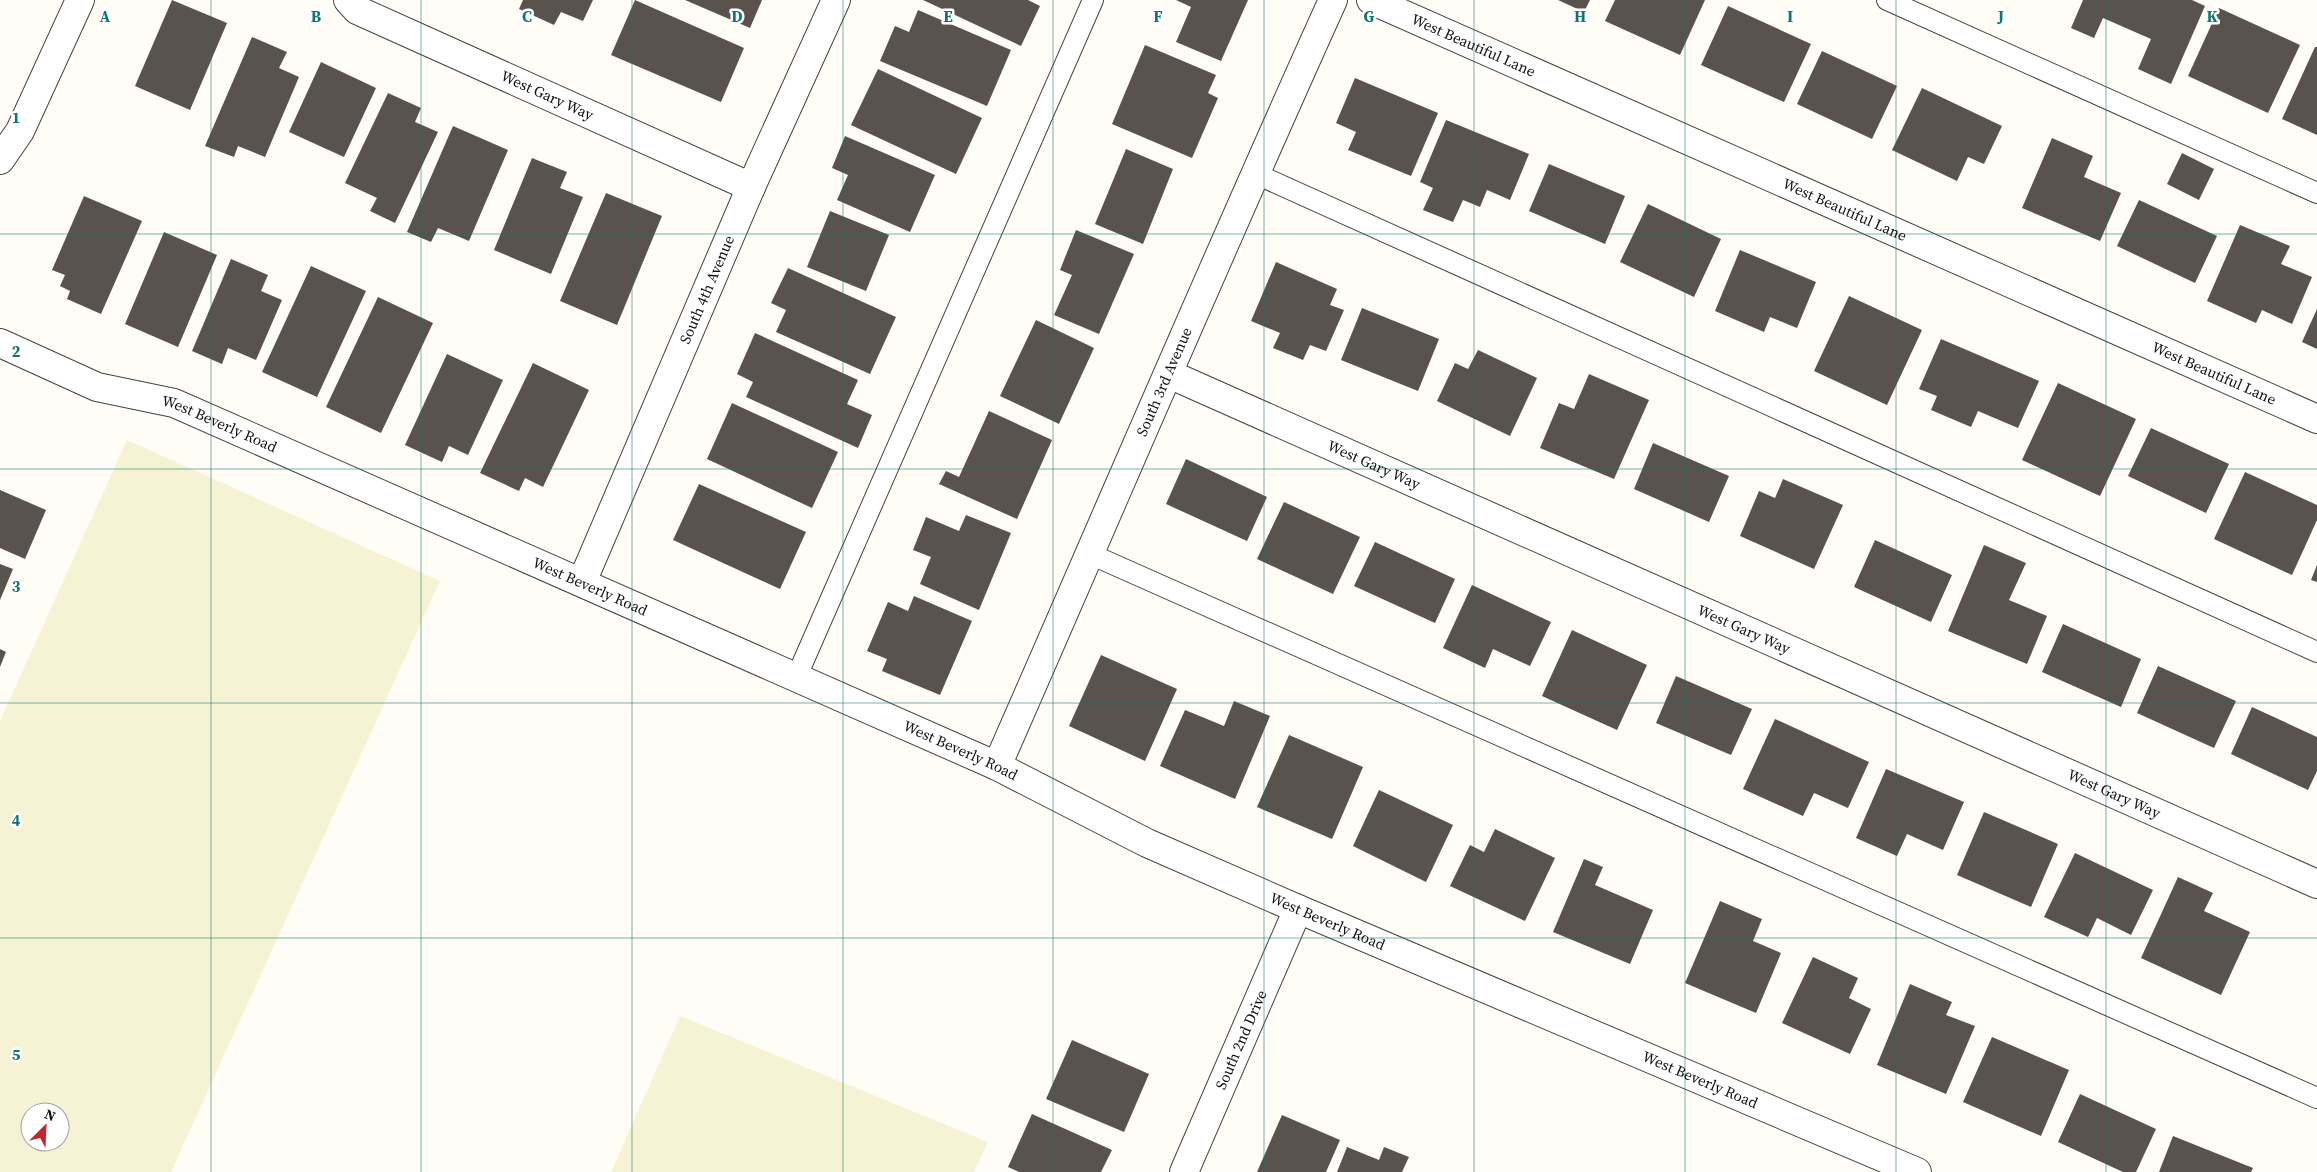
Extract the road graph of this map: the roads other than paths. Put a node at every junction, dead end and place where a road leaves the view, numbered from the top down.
1 (80, 0) edge
2 (348, 0) edge
3 (836, 0) edge
4 (1093, 0) edge
5 (1333, 0) edge
6 (1371, 0) edge
7 (1887, 0) edge
8 (10, 126) edge
9 (0, 160) edge
10 (1254, 173) junction
11 (751, 187) junction
12 (2317, 193) edge
13 (0, 343) edge
14 (1169, 374) junction
15 (2317, 419) edge
16 (1090, 554) junction
17 (582, 582) junction
18 (2317, 652) edge
19 (796, 678) junction
20 (997, 766) junction
21 (2317, 884) edge
22 (1298, 910) junction
23 (2317, 1098) edge
24 (1184, 1172) edge
25 (1917, 1172) edge

1 - 8 street
2 - 11 street, West Gary Way
3 - 11 street, South 4th Avenue
4 - 19 lane
5 - 10 street, South 3rd Avenue
6 - 15 street, West Beautiful Lane
7 - 12 lane
8 - 9 street
10 - 14 street, South 3rd Avenue
10 - 18 lane
11 - 17 street, South 4th Avenue
13 - 17 street, West Beverly Road
14 - 16 street, South 3rd Avenue
14 - 21 street, West Gary Way
16 - 20 street, South 3rd Avenue
16 - 23 lane
17 - 19 street, West Beverly Road
19 - 20 street, West Beverly Road
20 - 22 street, West Beverly Road
22 - 24 street, South 2nd Drive
22 - 25 street, West Beverly Road

